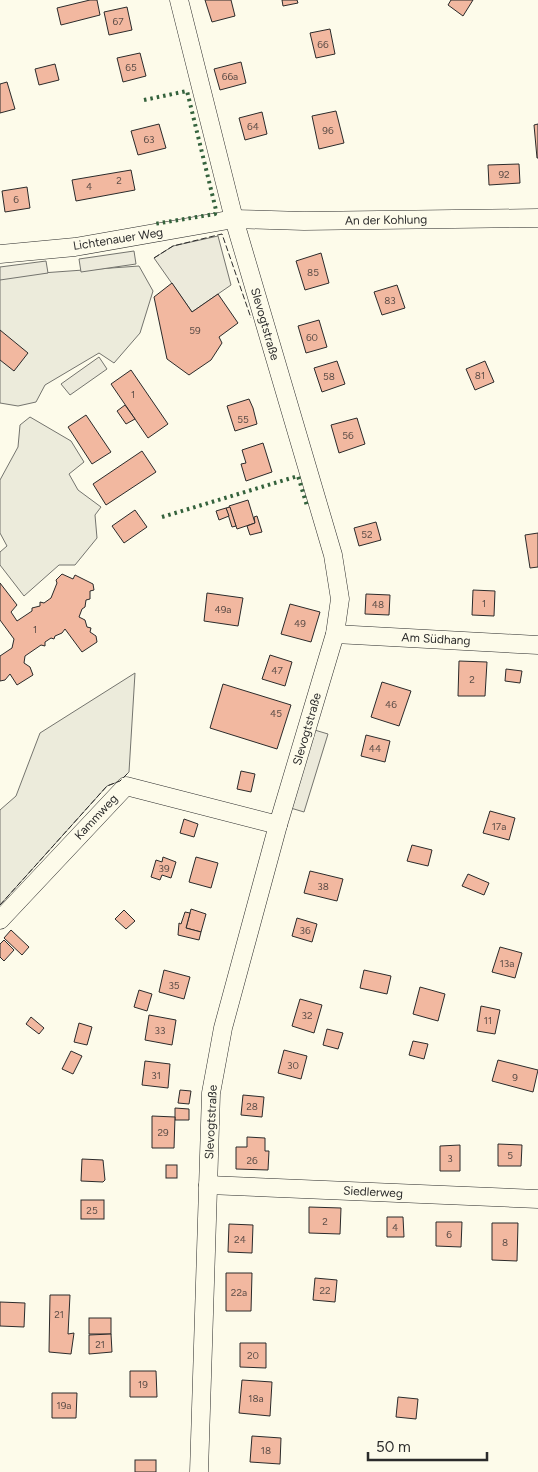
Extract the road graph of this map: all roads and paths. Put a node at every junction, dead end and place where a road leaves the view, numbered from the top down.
1 (180, 0) edge
2 (538, 218) edge
3 (234, 219) junction
4 (0, 254) edge
5 (335, 634) junction
6 (538, 645) edge
7 (278, 825) junction
8 (0, 920) edge
9 (208, 1184) junction
10 (538, 1199) edge
11 (199, 1472) edge

1 - 3 street, Slevogtstraße
2 - 3 street, An der Kohlung
3 - 4 street, Lichtenauer Weg
3 - 5 street, Slevogtstraße
5 - 6 street, Am Südhang
5 - 7 street, Slevogtstraße
7 - 8 street, Kammweg
7 - 9 street, Slevogtstraße
9 - 10 street, Siedlerweg
9 - 11 street, Slevogtstraße

